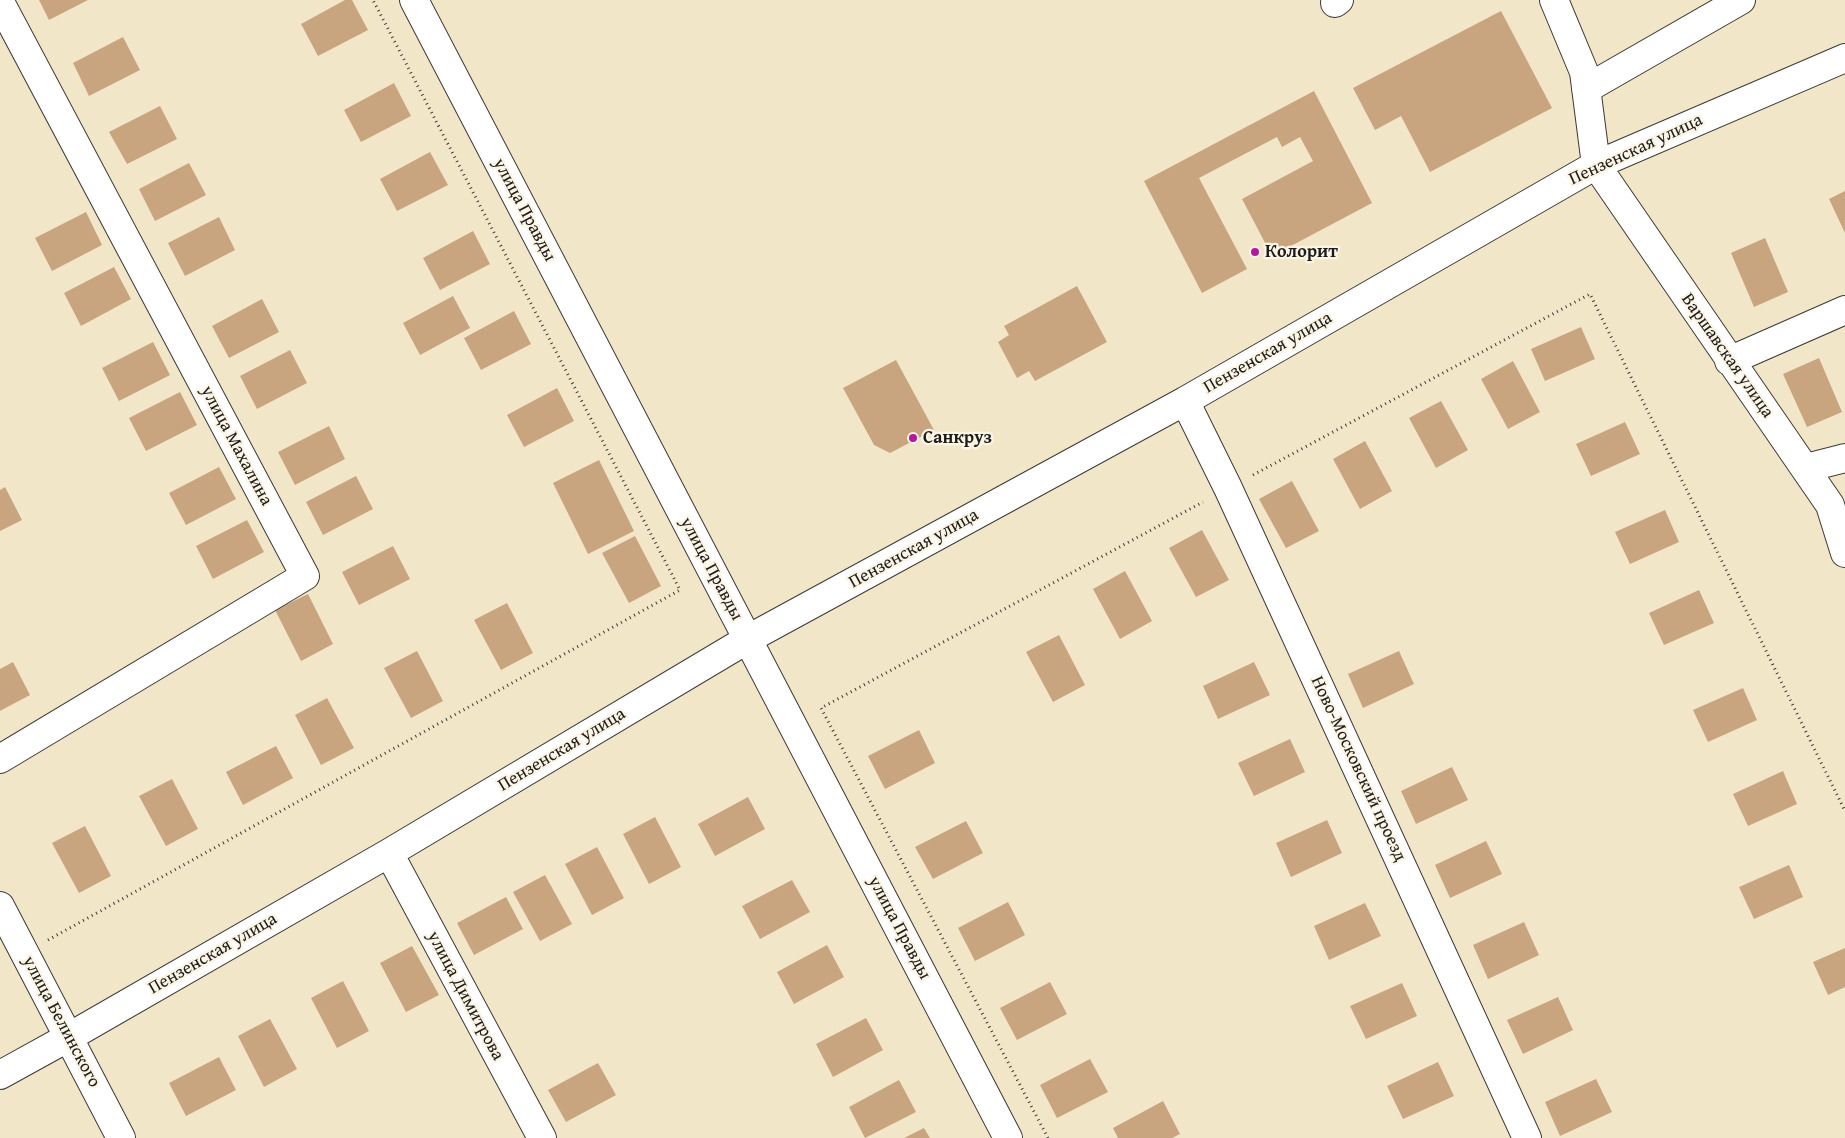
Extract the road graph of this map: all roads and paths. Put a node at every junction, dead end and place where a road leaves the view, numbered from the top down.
1 (372, 0) edge
2 (414, 0) edge
3 (1554, 0) edge
4 (1740, 0) edge
5 (0, 2) edge
6 (1845, 58) edge
7 (1586, 88) junction
8 (1596, 165) junction
9 (1845, 310) edge
10 (1729, 361) junction
11 (1185, 401) junction
12 (1845, 458) edge
13 (1806, 468) junction
14 (1838, 508) edge
15 (1845, 553) edge
16 (748, 639) junction
17 (0, 760) edge
18 (389, 853) junction
19 (0, 906) edge
20 (24, 953) junction
21 (69, 1037) junction
22 (0, 1075) edge
23 (121, 1138) edge
24 (542, 1138) edge
25 (1008, 1138) edge
26 (1528, 1138) edge

1 - 20 path
2 - 16 street, улица Правды
3 - 7 street
4 - 7 street
5 - 17 street, улица Махалина
6 - 8 street, Пензенская улица
7 - 8 street
8 - 10 street, Варшавская улица
8 - 11 street, Пензенская улица
9 - 10 street
10 - 13 street, Варшавская улица
11 - 16 street, Пензенская улица
11 - 26 street, Ново-Московский проезд
12 - 13 street
13 - 14 street, Варшавская улица
14 - 15 street, Варшавская улица
16 - 18 street, Пензенская улица
16 - 25 street, улица Правды
18 - 21 street, Пензенская улица
18 - 24 street, улица Димитрова
19 - 20 street, улица Белинского
20 - 21 street, улица Белинского
21 - 22 street, Пензенская улица
21 - 23 street, улица Белинского

